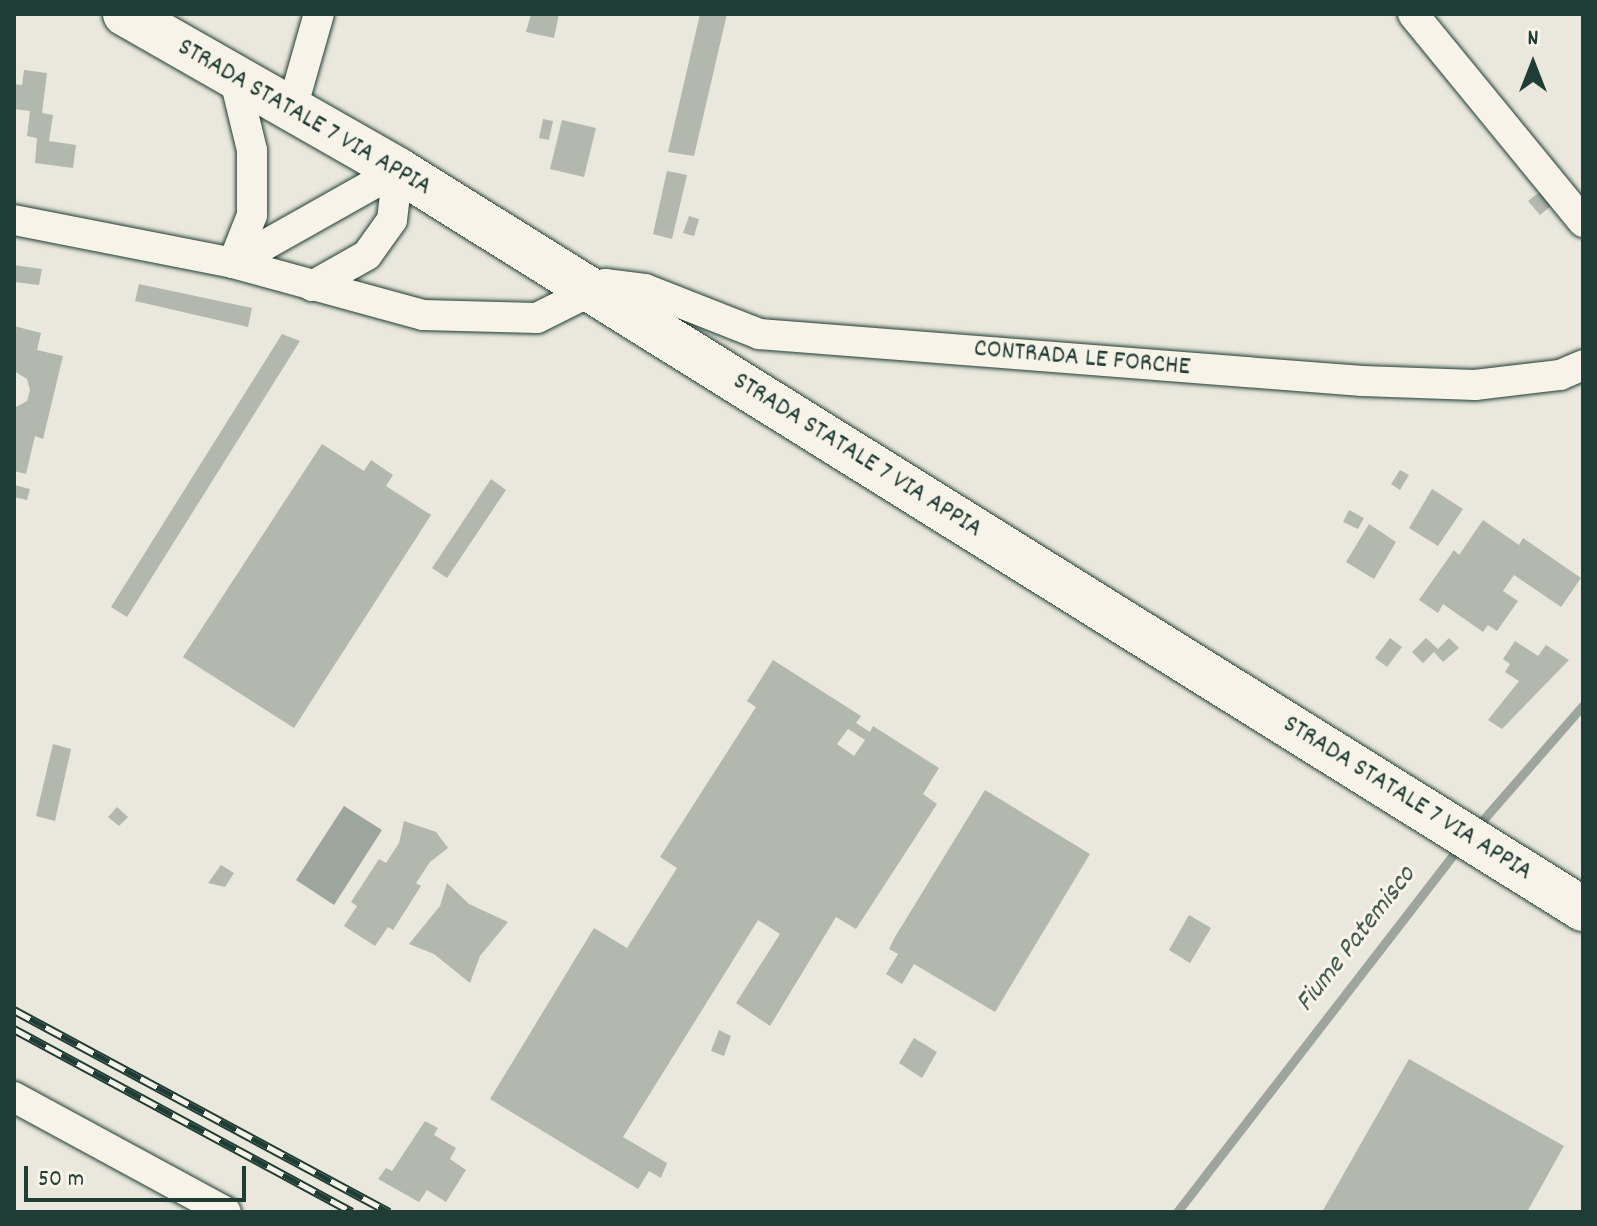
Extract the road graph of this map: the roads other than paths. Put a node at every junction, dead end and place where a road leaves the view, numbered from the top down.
1 (125, 14) edge
2 (319, 14) edge
3 (1413, 14) edge
4 (235, 80) junction
5 (291, 112) junction
6 (398, 170) junction
7 (14, 220) edge
8 (1583, 222) edge
9 (233, 263) junction
10 (312, 286) junction
11 (588, 289) junction
12 (1583, 365) edge
13 (1583, 909) edge
14 (14, 1097) edge
15 (222, 1211) edge

1 - 4 main road, STRADA STATALE 7 VIA APPIA
2 - 5 street
3 - 8 street
4 - 5 main road, STRADA STATALE 7 VIA APPIA
4 - 9 street
5 - 6 main road, STRADA STATALE 7 VIA APPIA
6 - 9 street
6 - 10 street
6 - 11 main road, STRADA STATALE 7 VIA APPIA
7 - 9 street
9 - 10 street
10 - 11 street
11 - 12 street, CONTRADA LE FORCHE
11 - 13 main road, STRADA STATALE 7 VIA APPIA
14 - 15 street

